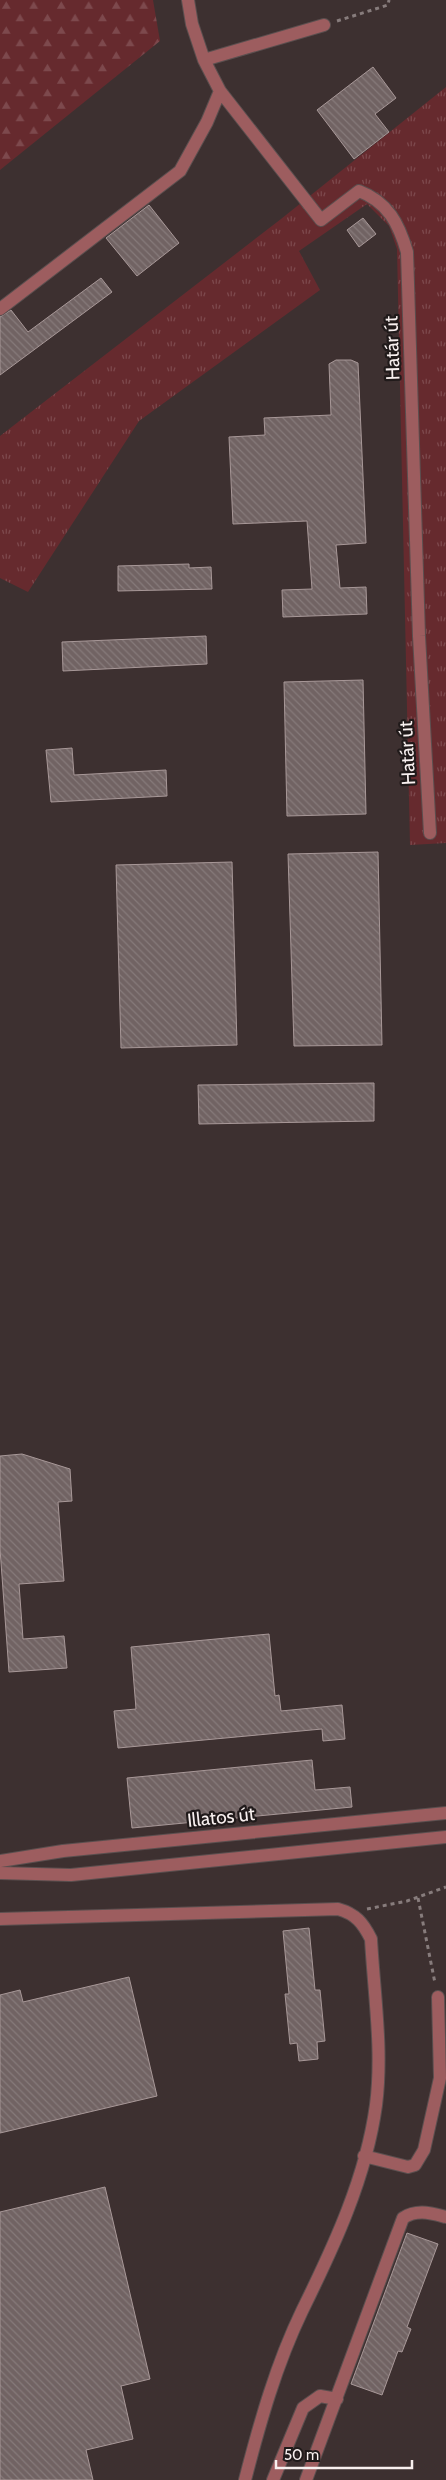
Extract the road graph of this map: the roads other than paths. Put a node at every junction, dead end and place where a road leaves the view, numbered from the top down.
1 (188, 0) edge
2 (324, 25) road end
3 (204, 60) junction
4 (220, 91) junction
5 (0, 309) edge
6 (430, 833) dead end
7 (446, 1813) edge
8 (446, 1837) edge
9 (0, 1861) edge
10 (0, 1873) edge
11 (0, 1919) edge
12 (438, 1997) road end
13 (364, 2156) junction
14 (446, 2217) edge
15 (337, 2400) junction
16 (245, 2480) edge
17 (273, 2480) edge
18 (306, 2480) edge

1 - 3 street, Határ út
2 - 3 street
3 - 4 street, Határ út
4 - 5 street
4 - 6 street, Határ út
7 - 9 street, Illatos út
8 - 10 street
11 - 13 street
12 - 13 street
13 - 16 street
14 - 15 street
15 - 17 street
15 - 18 street

